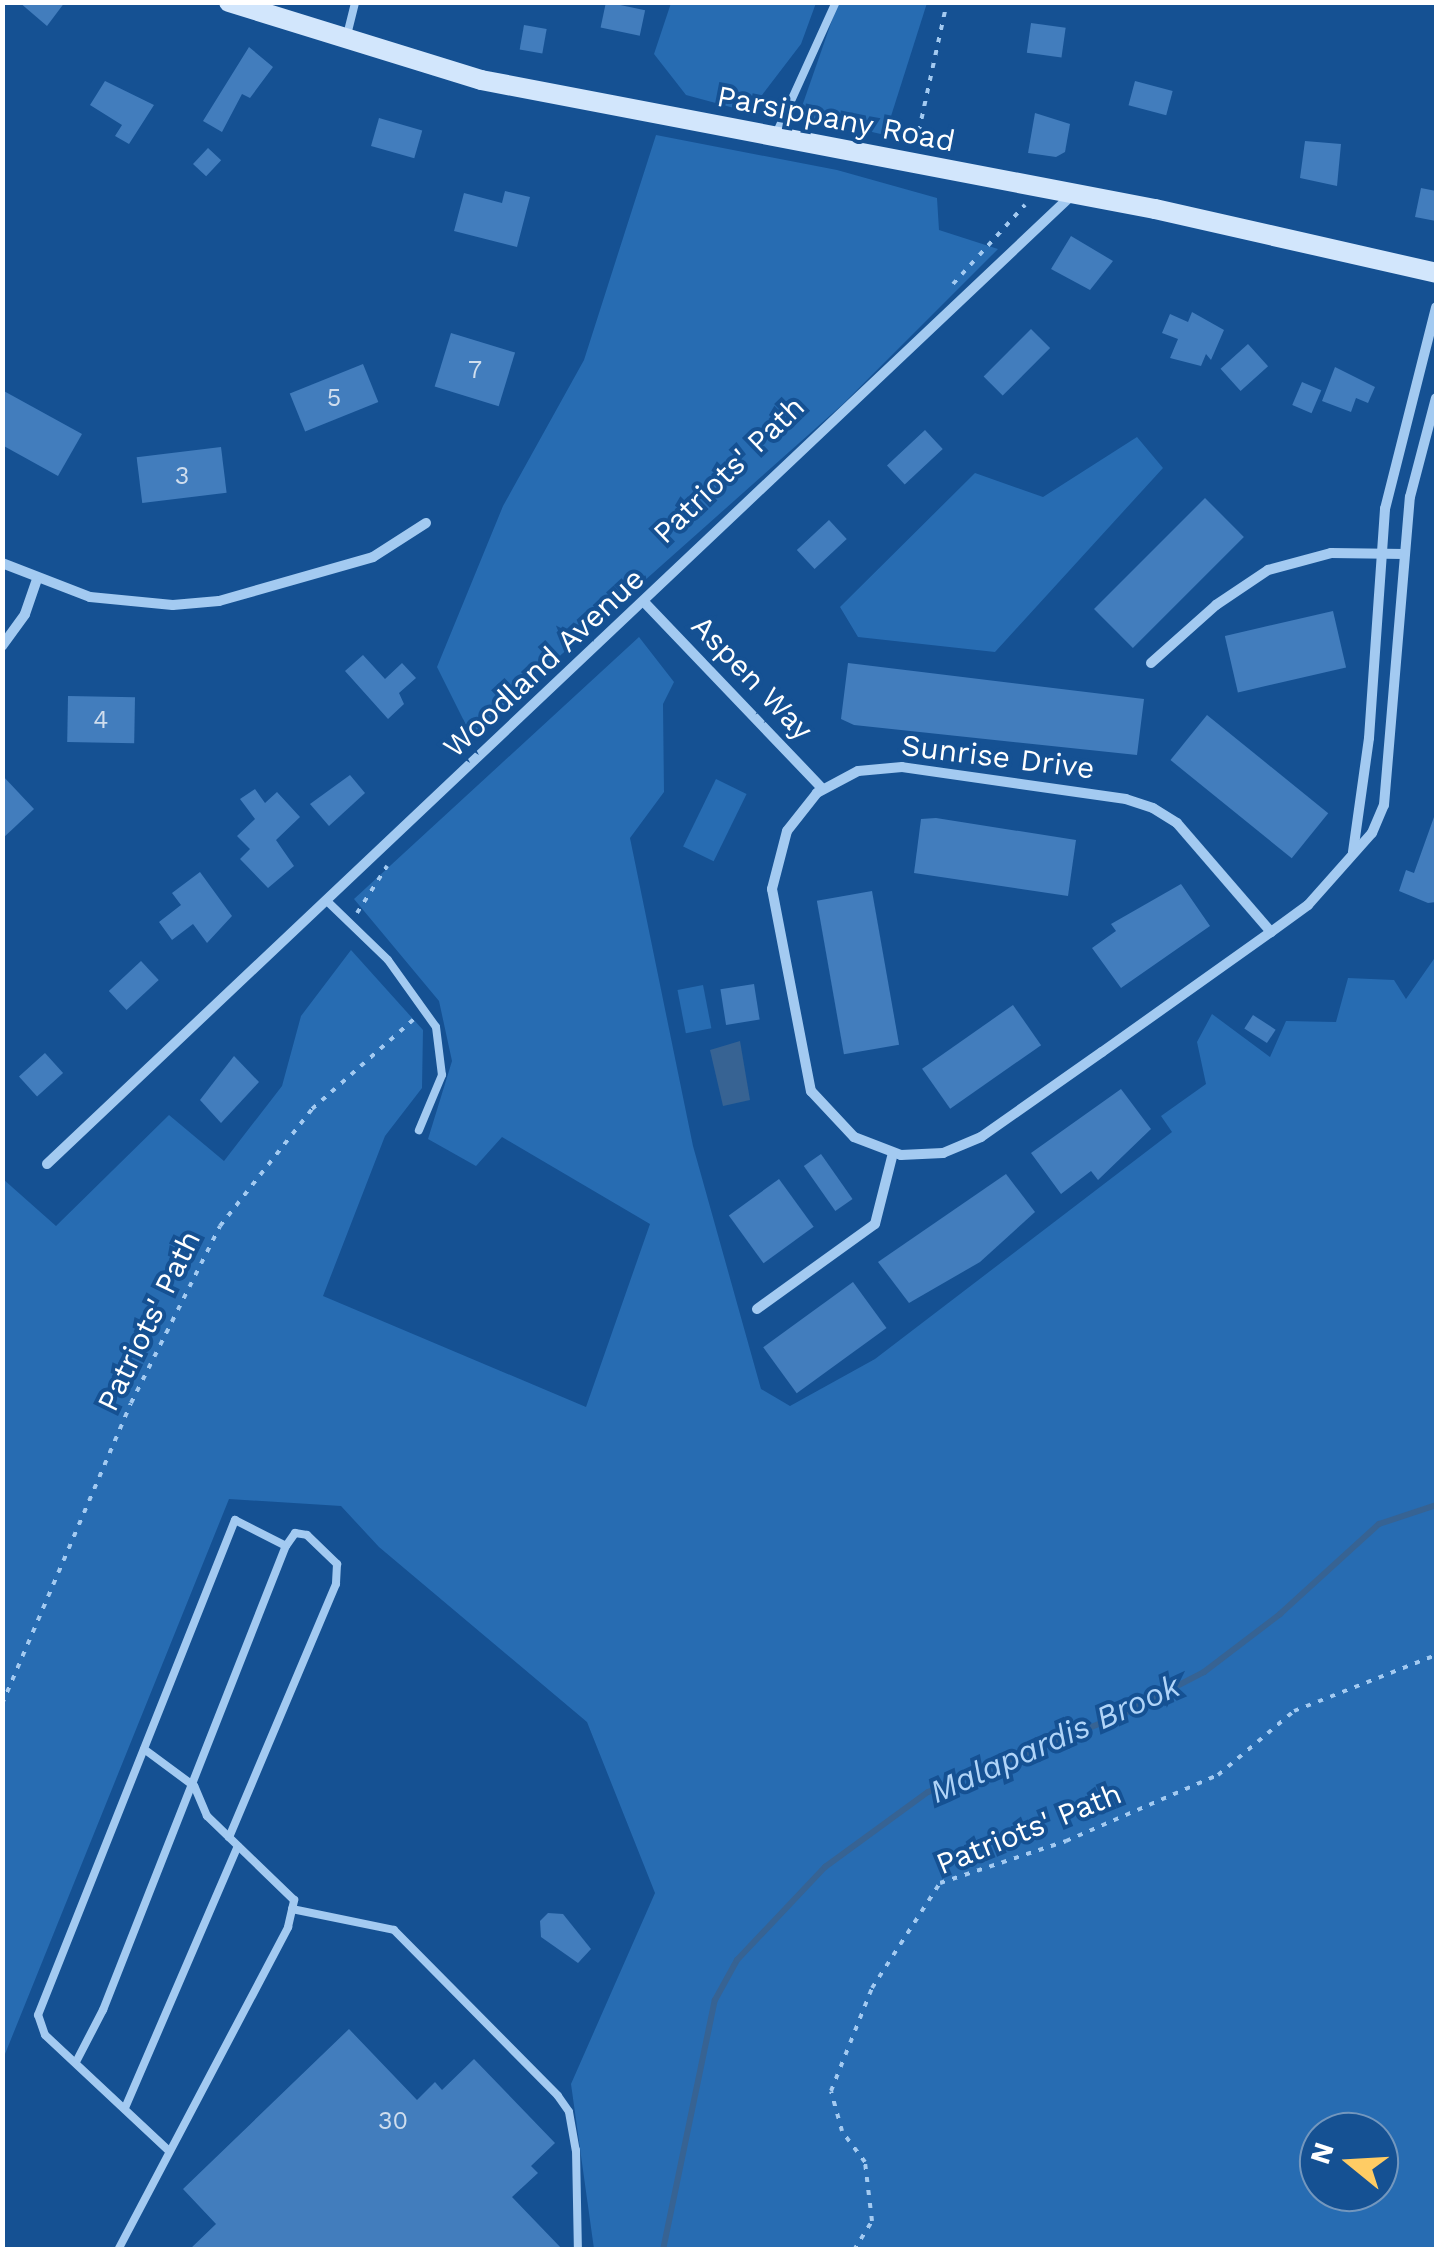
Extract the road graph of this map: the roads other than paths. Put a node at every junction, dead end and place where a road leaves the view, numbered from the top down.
1 (228, 2) edge
2 (355, 2) edge
3 (836, 2) edge
4 (346, 40) junction
5 (774, 138) junction
6 (1072, 195) junction
7 (1436, 273) edge
8 (1436, 307) edge
9 (1436, 398) edge
10 (426, 523) dead end
11 (1382, 552) junction
12 (1404, 554) junction
13 (2, 564) edge
14 (37, 579) junction
15 (644, 603) junction
16 (2, 646) edge
17 (1151, 663) dead end
18 (1369, 738) junction
19 (1391, 740) junction
20 (822, 788) junction
21 (1353, 853) junction
22 (328, 902) junction
23 (1272, 932) junction
24 (419, 1130) dead end
25 (893, 1153) junction
26 (46, 1164) dead end
27 (756, 1308) dead end
28 (286, 1546) junction
29 (144, 1749) junction
30 (194, 1786) junction
31 (228, 1837) junction
32 (238, 1846) junction
33 (292, 1909) junction
34 (74, 2059) junction
35 (124, 2108) junction
36 (168, 2150) junction
37 (118, 2250) edge
38 (578, 2250) edge

1 - 4 main road, Parsippany Road
2 - 4 lane
3 - 5 lane
4 - 5 main road, Parsippany Road
5 - 6 main road, Parsippany Road
6 - 7 main road, Parsippany Road
6 - 15 street, Woodland Avenue
8 - 11 street
9 - 12 street, Sunrise Drive
10 - 14 street
11 - 12 street
11 - 17 street
11 - 18 street
12 - 19 street, Sunrise Drive
13 - 14 street
14 - 16 street
15 - 20 street, Aspen Way
15 - 22 street, Woodland Avenue
18 - 19 street
18 - 21 street
19 - 21 street, Sunrise Drive
20 - 23 street, Sunrise Drive
20 - 25 street, Sunrise Drive
21 - 23 street, Sunrise Drive
22 - 24 lane
22 - 26 street, Woodland Avenue
23 - 25 street, Sunrise Drive
25 - 27 street
28 - 29 lane
28 - 30 lane
28 - 31 lane
29 - 30 lane
29 - 34 lane
30 - 31 lane
30 - 34 lane
31 - 32 lane
32 - 33 lane
32 - 35 lane
33 - 36 lane
33 - 38 lane
34 - 35 lane
35 - 36 lane
36 - 37 lane

